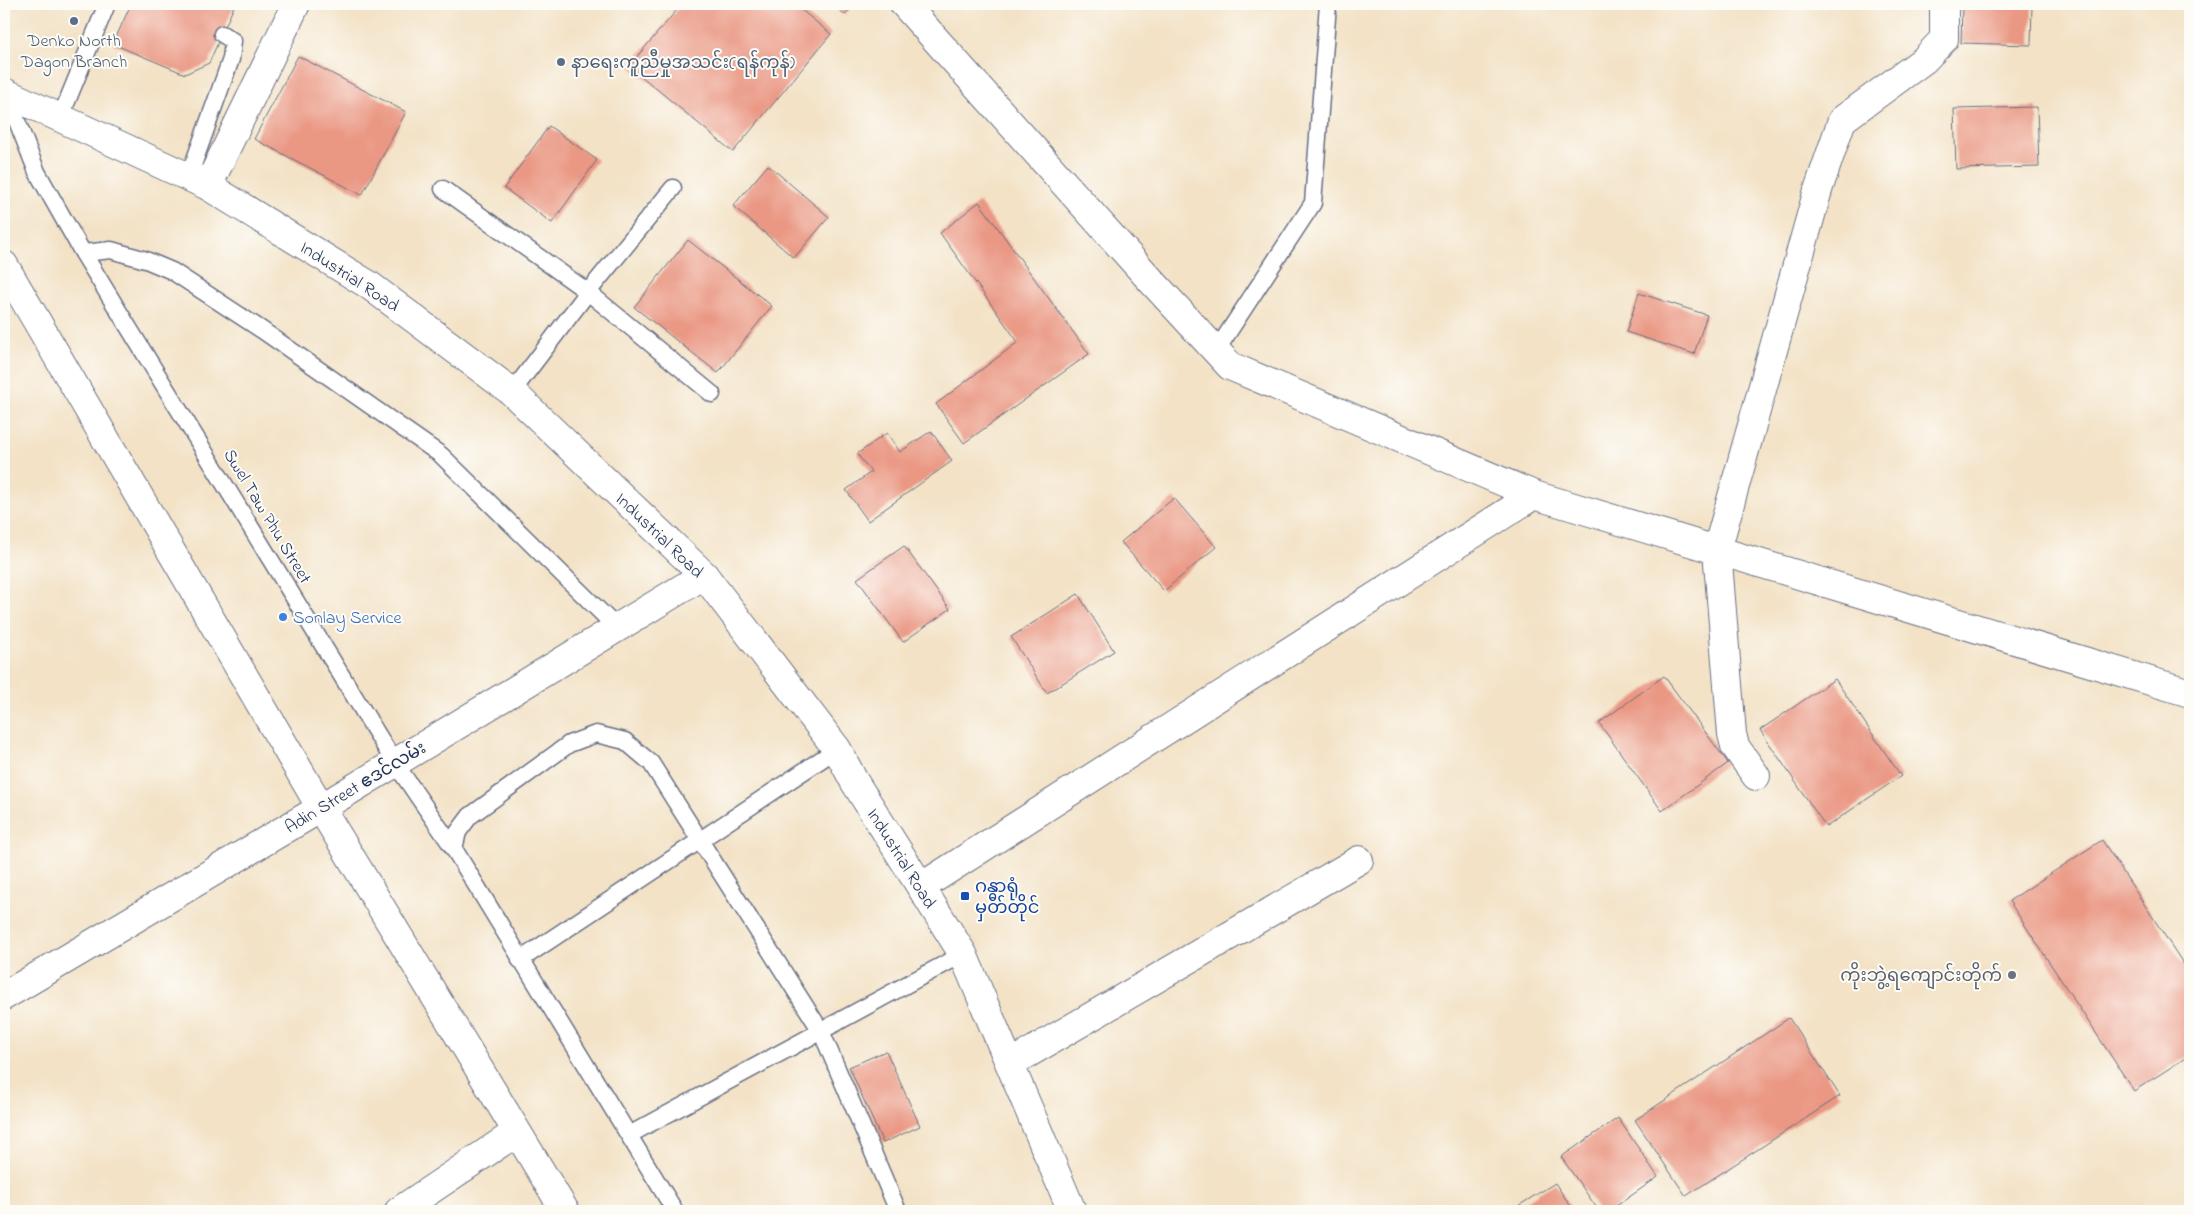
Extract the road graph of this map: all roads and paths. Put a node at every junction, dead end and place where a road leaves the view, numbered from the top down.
1 (107, 4) edge
2 (296, 4) edge
3 (904, 4) edge
4 (1328, 4) edge
5 (1944, 4) edge
6 (222, 34) dead end
7 (5, 92) edge
8 (60, 116) junction
9 (198, 181) junction
10 (673, 188) dead end
11 (444, 189) dead end
12 (83, 253) junction
13 (4, 265) edge
14 (588, 292) junction
15 (1216, 351) junction
16 (512, 392) junction
17 (712, 394) dead end
18 (1534, 495) junction
19 (1717, 550) junction
20 (704, 576) junction
21 (617, 628) junction
22 (2190, 693) edge
23 (837, 749) junction
24 (395, 763) junction
25 (1756, 776) dead end
26 (321, 808) junction
27 (701, 840) junction
28 (454, 849) junction
29 (1359, 860) dead end
30 (921, 887) junction
31 (963, 954) junction
32 (520, 960) junction
33 (4, 996) edge
34 (821, 1031) junction
35 (1010, 1064) junction
36 (517, 1132) junction
37 (628, 1135) junction
38 (399, 1211) edge
39 (565, 1211) edge
40 (675, 1211) edge
41 (898, 1211) edge
42 (1072, 1211) edge

1 - 8 lane
2 - 9 street
3 - 15 street
4 - 15 lane
5 - 19 street
6 - 9 lane
7 - 8 street, Industrial Road
7 - 12 lane, Swel Taw Phu Street
8 - 9 street, Industrial Road
9 - 16 street, Industrial Road
10 - 14 lane
11 - 14 lane
12 - 21 lane
12 - 24 lane, Swel Taw Phu Street
13 - 26 street
14 - 16 lane
14 - 17 lane
15 - 18 street
16 - 20 street, Industrial Road
18 - 19 street
18 - 30 street
19 - 22 street
19 - 25 street
20 - 21 street, Adin Street ဧဒင်လမ်း
20 - 23 street, Industrial Road
21 - 24 street, Adin Street ဧဒင်လမ်း
23 - 27 lane
23 - 30 street, Industrial Road
24 - 26 street, Adin Street ဧဒင်လမ်း
24 - 28 lane, Swel Taw Phu Street
26 - 33 street, Adin Street ဧဒင်လမ်း
26 - 36 street
27 - 28 lane
27 - 32 lane
27 - 34 lane
28 - 32 lane, Swel Taw Phu Street
29 - 35 street
30 - 31 street, Industrial Road
31 - 34 lane
31 - 35 street, Industrial Road
32 - 37 lane, Swel Taw Phu Street
34 - 37 lane
34 - 41 lane
35 - 42 street, Industrial Road
36 - 38 street
36 - 39 street
37 - 40 lane, Swel Taw Phu Street

